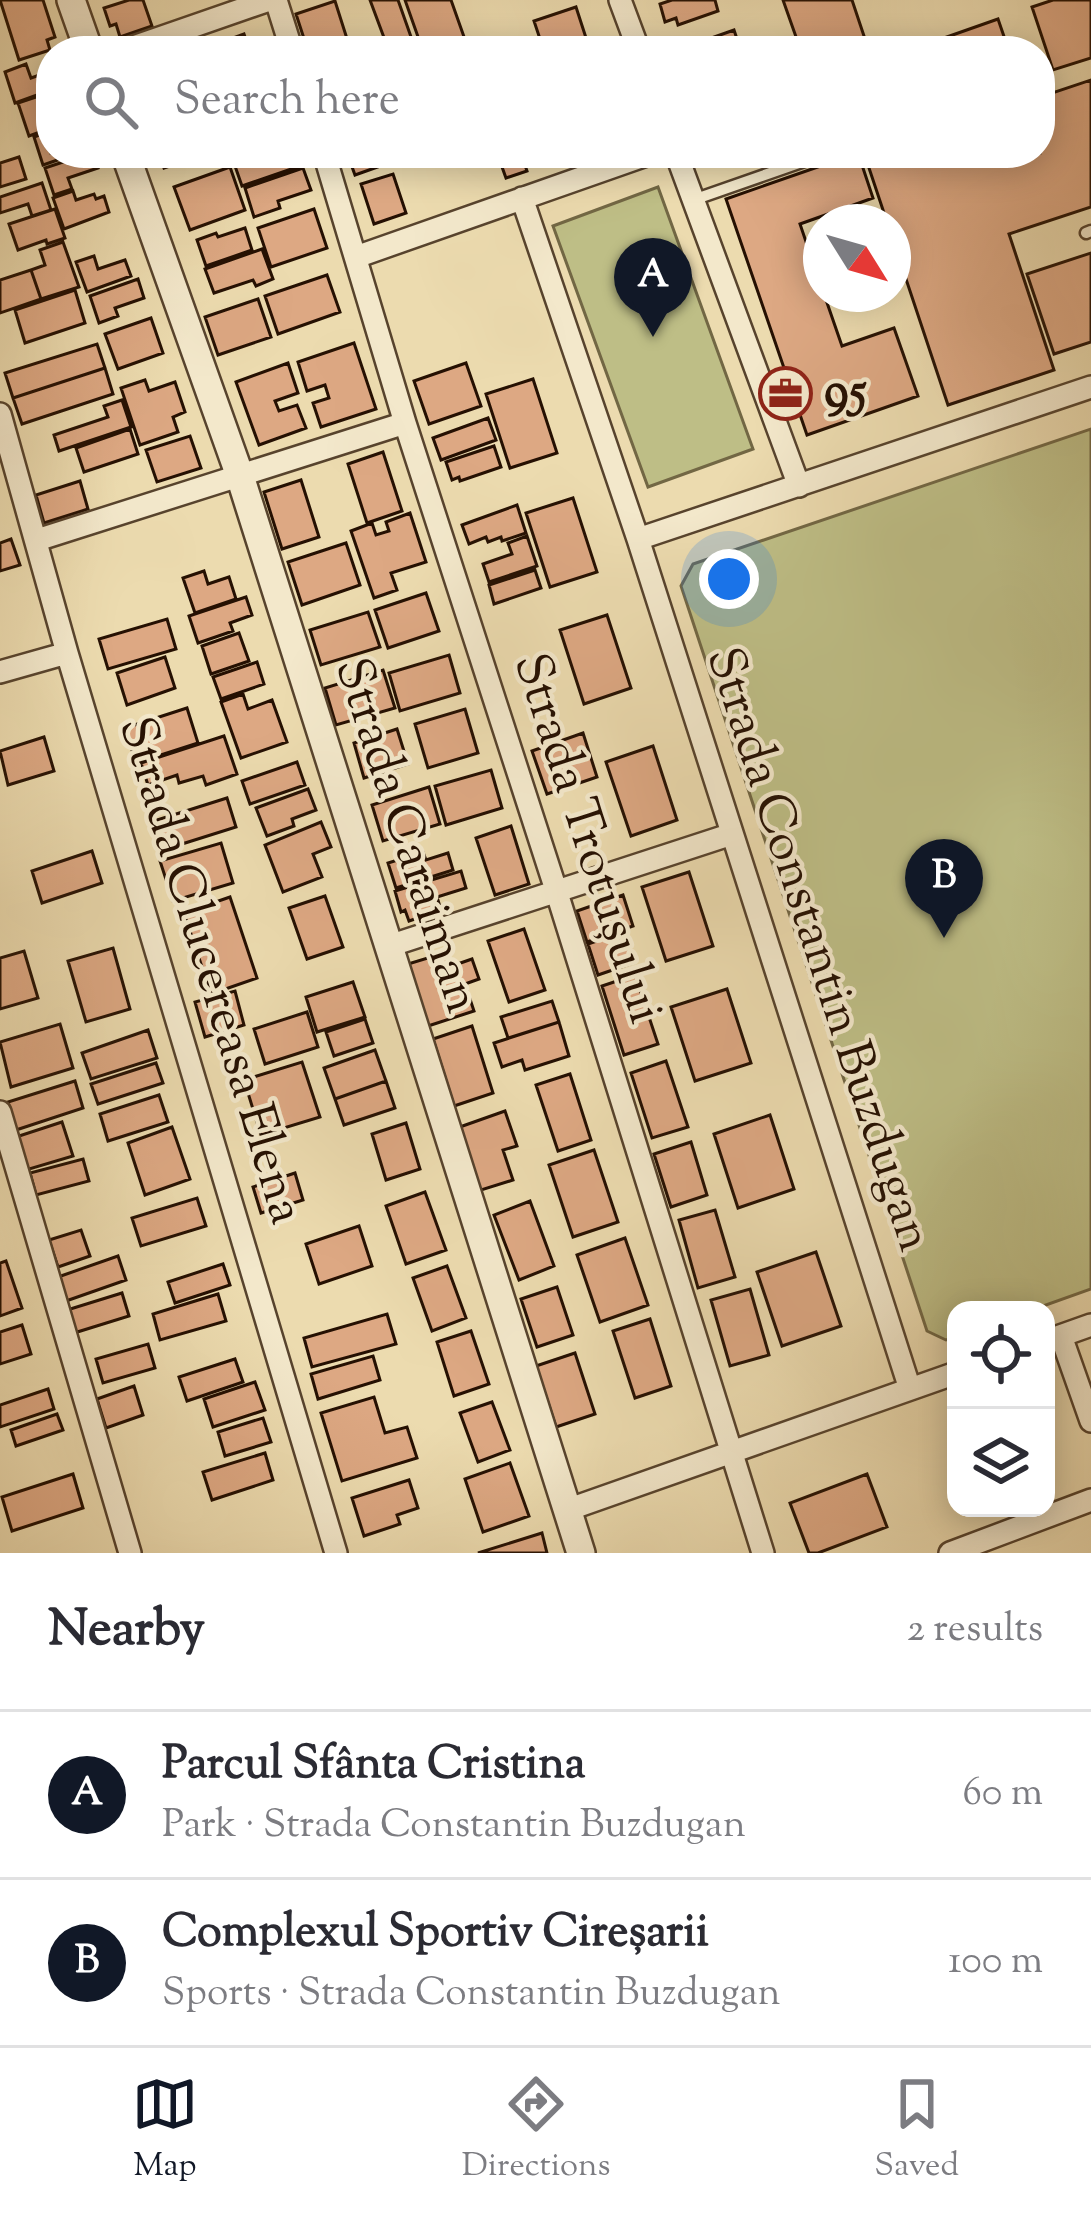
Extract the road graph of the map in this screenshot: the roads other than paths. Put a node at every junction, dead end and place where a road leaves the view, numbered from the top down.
1 (71, 0) edge
2 (272, 0) edge
3 (620, 0) edge
4 (84, 36) edge
5 (166, 36) edge
6 (286, 36) edge
7 (633, 36) edge
8 (130, 168) edge
9 (329, 168) edge
10 (610, 168) edge
11 (681, 168) edge
12 (785, 168) edge
13 (522, 199) junction
14 (693, 200) junction
15 (356, 257) junction
16 (1091, 387) edge
17 (0, 414) edge
18 (405, 423) junction
19 (240, 476) junction
20 (799, 486) junction
21 (638, 539) junction
22 (37, 540) junction
23 (67, 653) junction
24 (0, 672) edge
25 (732, 834) junction
26 (557, 893) junction
27 (389, 946) junction
28 (0, 1112) edge
29 (1091, 1325) edge
30 (1055, 1338) edge
31 (1055, 1340) edge
32 (947, 1376) edge
33 (910, 1389) junction
34 (1091, 1421) edge
35 (730, 1452) junction
36 (1091, 1500) edge
37 (567, 1510) junction
38 (130, 1553) edge
39 (336, 1553) edge
40 (581, 1553) edge
41 (763, 1553) edge
42 (950, 1553) edge

1 - 4 street
2 - 5 street
2 - 6 street
3 - 7 street
8 - 19 street, Strada Caraiman
9 - 15 street, Strada Trotușului
10 - 13 street
11 - 14 street
12 - 14 lane
13 - 15 street
13 - 21 street, Strada Constantin Buzdugan
14 - 20 street
15 - 18 street, Strada Trotușului
16 - 20 street
17 - 22 street, Strada Clucereasa Elena
18 - 19 street
18 - 26 street, Strada Trotușului
19 - 22 street
19 - 27 street, Strada Caraiman
20 - 21 street
21 - 25 street, Strada Constantin Buzdugan
22 - 23 street, Strada Clucereasa Elena
23 - 24 street
23 - 39 street, Strada Clucereasa Elena
25 - 26 street
25 - 33 street, Strada Constantin Buzdugan
26 - 27 street
26 - 35 street, Strada Trotușului
27 - 37 street, Strada Caraiman
28 - 38 street
29 - 30 street
31 - 34 street
32 - 33 street
33 - 35 street
35 - 37 street
35 - 41 street, Strada Trotușului
36 - 42 street
37 - 40 street, Strada Caraiman

